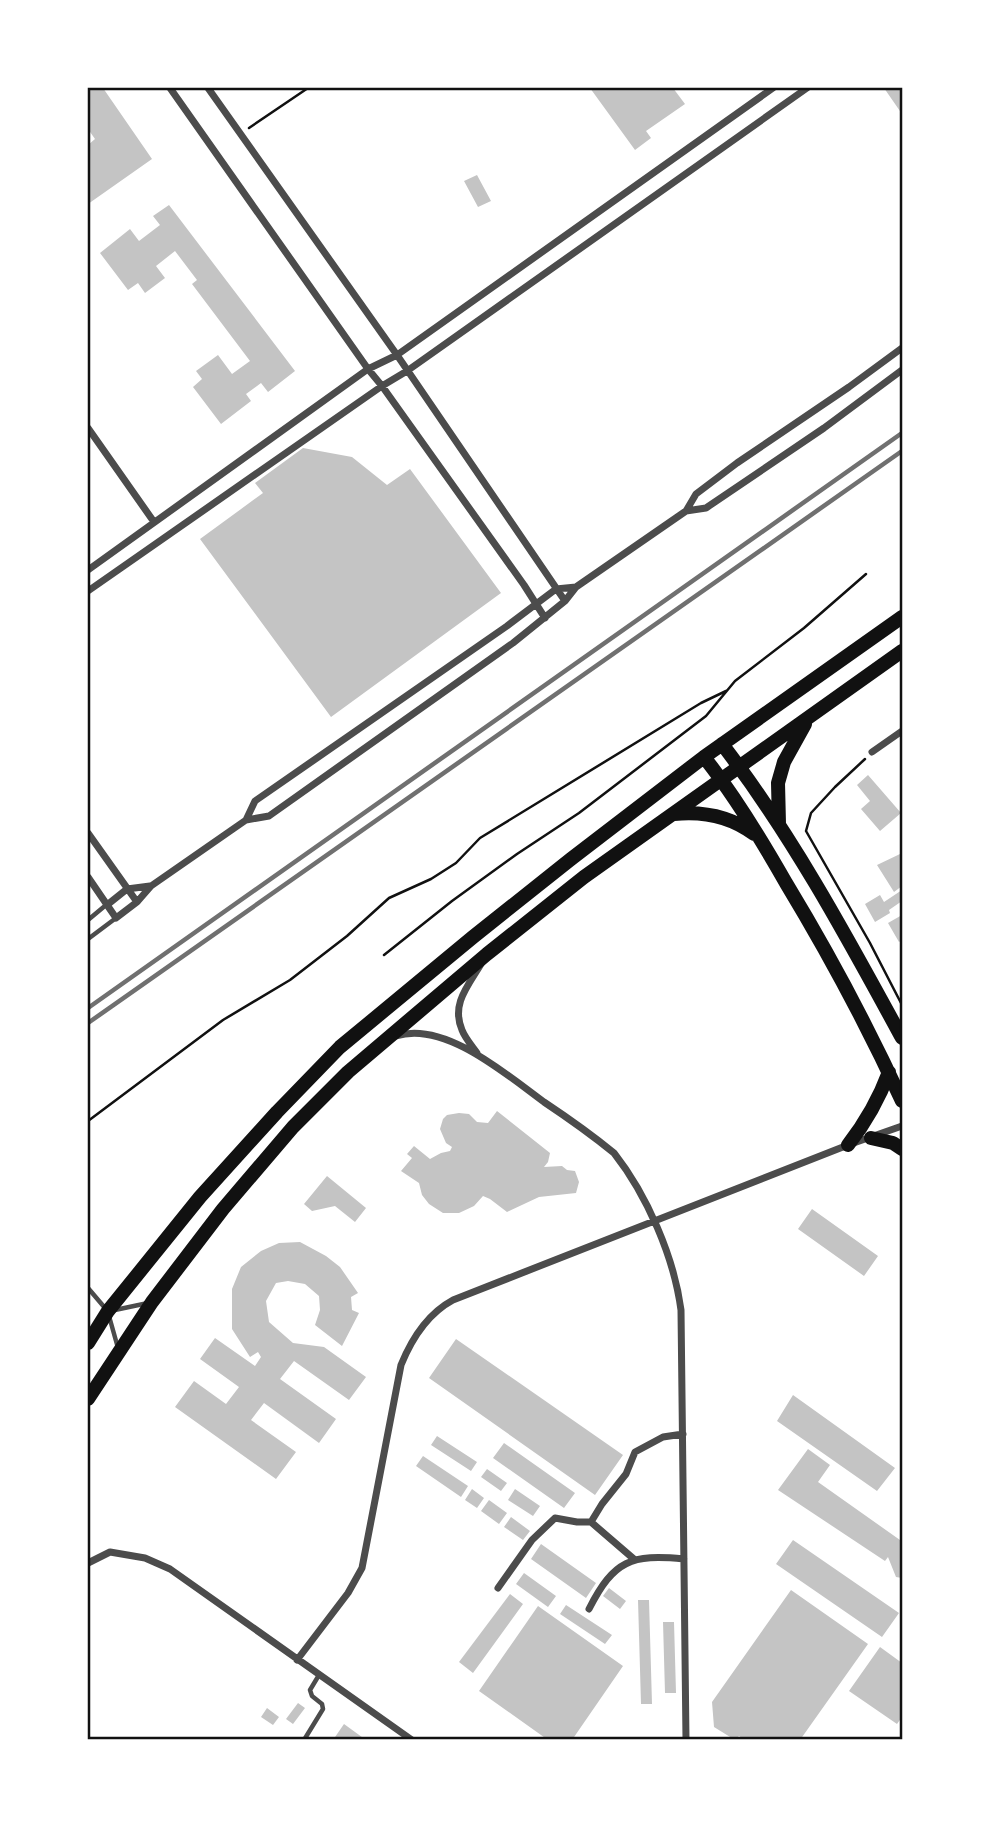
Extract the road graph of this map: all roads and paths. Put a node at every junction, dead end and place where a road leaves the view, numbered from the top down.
1 (170, 88) edge
2 (208, 88) edge
3 (308, 88) edge
4 (773, 88) edge
5 (807, 88) edge
6 (241, 134) junction
7 (902, 348) edge
8 (397, 355) junction
9 (368, 369) junction
10 (902, 370) edge
11 (407, 371) junction
12 (382, 386) junction
13 (88, 428) edge
14 (686, 511) junction
15 (154, 522) junction
16 (88, 570) edge
17 (866, 574) dead end
18 (576, 587) junction
19 (556, 589) junction
20 (88, 591) edge
21 (565, 601) junction
22 (536, 604) junction
23 (902, 617) edge
24 (545, 618) junction
25 (902, 651) edge
26 (726, 691) junction
27 (807, 720) junction
28 (902, 731) edge
29 (722, 744) junction
30 (872, 752) joint
31 (704, 757) junction
32 (739, 767) junction
33 (722, 780) junction
34 (673, 814) junction
35 (246, 820) junction
36 (779, 824) junction
37 (88, 833) edge
38 (760, 839) junction
39 (88, 877) edge
40 (151, 886) junction
41 (127, 889) junction
42 (137, 902) junction
43 (107, 905) junction
44 (116, 918) junction
45 (88, 920) edge
46 (88, 939) edge
47 (487, 954) junction
48 (384, 955) dead end
49 (902, 1005) edge
50 (902, 1038) edge
51 (386, 1039) junction
52 (478, 1054) junction
53 (889, 1072) junction
54 (902, 1101) edge
55 (88, 1121) edge
56 (902, 1126) edge
57 (871, 1138) junction
58 (848, 1144) junction
59 (902, 1149) edge
60 (655, 1220) junction
61 (88, 1288) edge
62 (152, 1302) junction
63 (108, 1311) junction
64 (88, 1343) edge
65 (118, 1350) junction
66 (88, 1399) edge
67 (683, 1434) junction
68 (591, 1522) junction
69 (684, 1559) junction
70 (635, 1560) junction
71 (88, 1563) edge
72 (498, 1588) dead end
73 (589, 1609) dead end
74 (298, 1660) junction
75 (319, 1675) junction
76 (304, 1740) edge
77 (412, 1740) edge
78 (687, 1740) edge

1 - 9 street
2 - 6 street
3 - 6 path
4 - 8 street
5 - 11 street
6 - 8 street
7 - 14 street
8 - 9 street
8 - 11 street
9 - 12 street
9 - 15 street
10 - 14 street
11 - 12 street
11 - 19 street
12 - 20 street
12 - 22 street
13 - 15 street
14 - 18 street
15 - 16 street
17 - 26 path
18 - 19 street
18 - 21 street
19 - 21 street
19 - 22 street
21 - 24 street
22 - 24 street
22 - 35 street
23 - 29 main road
24 - 35 street
25 - 27 main road
26 - 48 path
26 - 55 path
27 - 32 main road
27 - 36 main road
28 - 30 street
29 - 31 main road
29 - 32 main road
30 - 49 path
31 - 33 main road
31 - 63 main road
32 - 33 main road
32 - 36 main road
33 - 34 main road
33 - 38 main road
34 - 38 main road
34 - 47 main road
35 - 40 street
36 - 50 main road
37 - 41 street
38 - 53 main road
39 - 43 street
40 - 41 street
40 - 42 street
41 - 42 street
41 - 43 street
42 - 44 street
43 - 44 street
43 - 45 lane
44 - 46 lane
47 - 51 main road
47 - 52 street
51 - 52 street
51 - 62 main road
52 - 60 street
53 - 54 main road
53 - 58 main road
56 - 57 street
57 - 58 street
57 - 59 main road
58 - 60 street
60 - 67 street
60 - 74 street
61 - 63 lane
62 - 63 lane
62 - 65 main road
63 - 64 main road
63 - 65 lane
65 - 66 main road
67 - 68 street
67 - 69 street
68 - 70 street
68 - 72 street
69 - 70 street
69 - 78 street
70 - 73 street
71 - 74 street
74 - 75 street
75 - 76 lane
75 - 77 street

